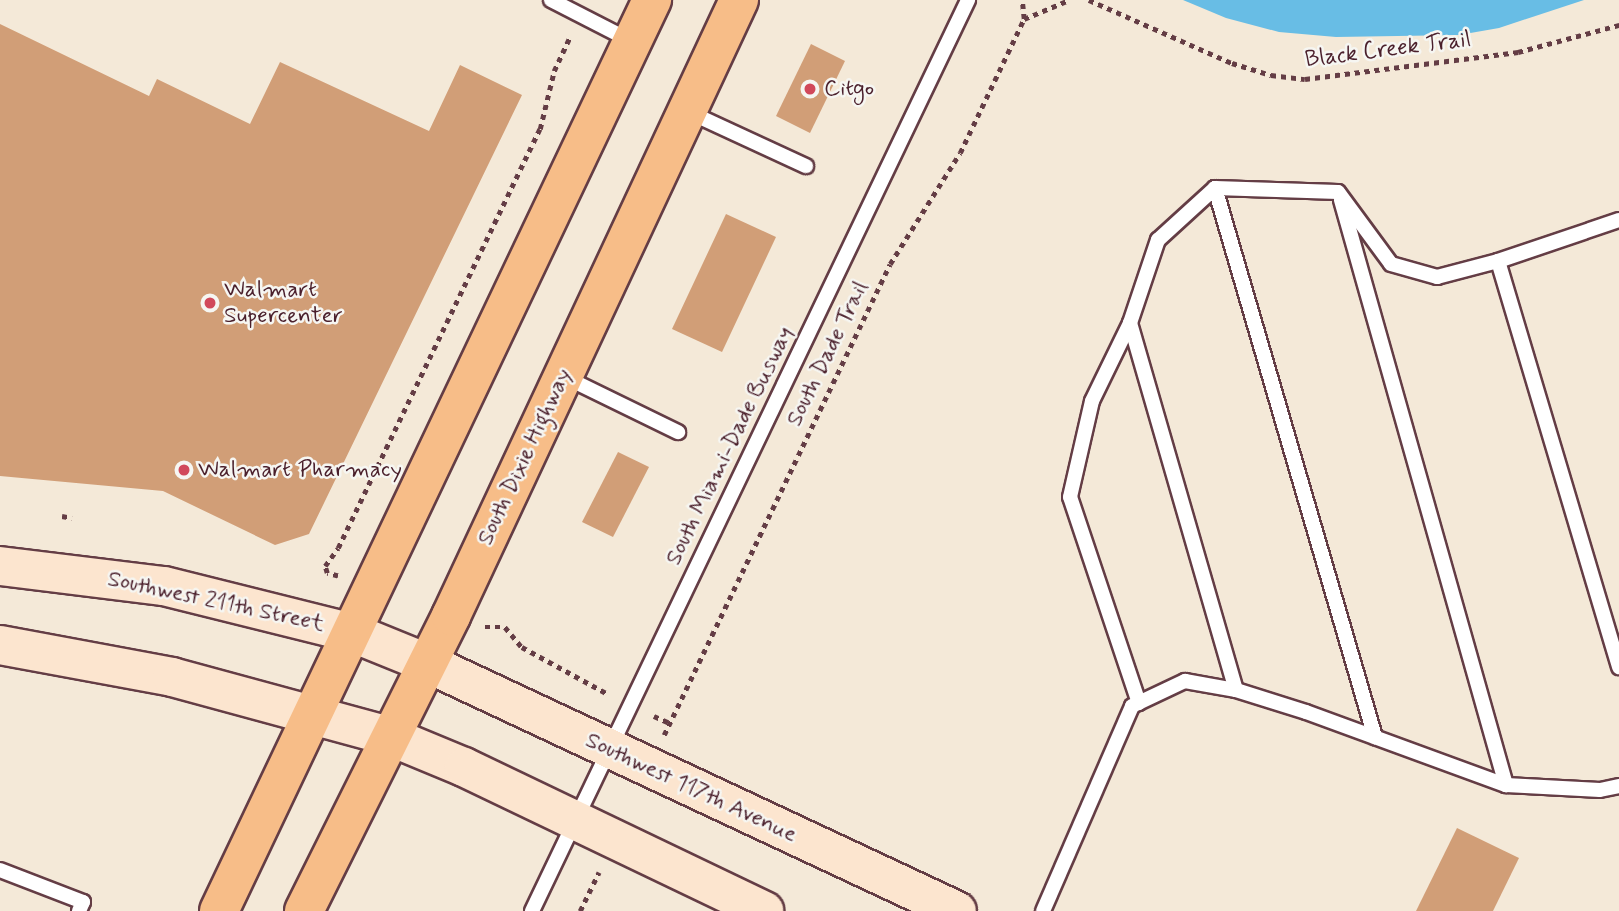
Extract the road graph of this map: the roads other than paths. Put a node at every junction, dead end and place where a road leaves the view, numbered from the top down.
1 (551, 0) edge
2 (652, 0) edge
3 (739, 0) edge
4 (968, 0) edge
5 (633, 41) junction
6 (688, 111) junction
7 (806, 166) dead end
8 (1215, 188) junction
9 (1338, 192) junction
10 (1619, 220) edge
11 (1498, 261) junction
12 (1130, 323) junction
13 (564, 376) junction
14 (678, 432) dead end
15 (0, 566) edge
16 (353, 633) junction
17 (0, 645) edge
18 (427, 663) junction
19 (1619, 667) edge
20 (1236, 690) junction
21 (1139, 703) junction
22 (313, 715) junction
23 (389, 736) junction
24 (1375, 737) junction
25 (610, 748) junction
26 (1506, 785) junction
27 (1619, 786) edge
28 (576, 820) junction
29 (0, 870) edge
30 (79, 911) edge
31 (219, 911) edge
32 (304, 911) edge
33 (532, 911) edge
34 (764, 911) edge
35 (957, 911) edge
36 (1043, 911) edge

1 - 5 lane
2 - 5 highway
3 - 6 highway, South Dixie Highway
4 - 25 lane, South Miami-Dade Busway
5 - 16 highway
6 - 7 lane
6 - 13 highway, South Dixie Highway
8 - 9 lane
8 - 12 lane
8 - 24 lane
9 - 11 lane
9 - 26 lane
10 - 11 lane
11 - 19 lane
12 - 20 lane
12 - 21 lane
13 - 14 lane
13 - 18 highway, South Dixie Highway
15 - 16 main road, Southwest 211th Street
16 - 18 main road, Southwest 211th Street
16 - 22 highway
17 - 22 main road
18 - 23 highway, South Dixie Highway
18 - 25 main road, Southwest 117th Avenue
20 - 21 lane
20 - 24 lane
21 - 36 lane
22 - 23 main road
22 - 31 highway
23 - 28 main road
23 - 32 highway, South Dixie Highway
24 - 26 lane
25 - 28 lane, South Miami-Dade Busway
25 - 35 main road, Southwest 117th Avenue
26 - 27 lane
28 - 33 lane, South Miami-Dade Busway
28 - 34 main road
29 - 30 lane

